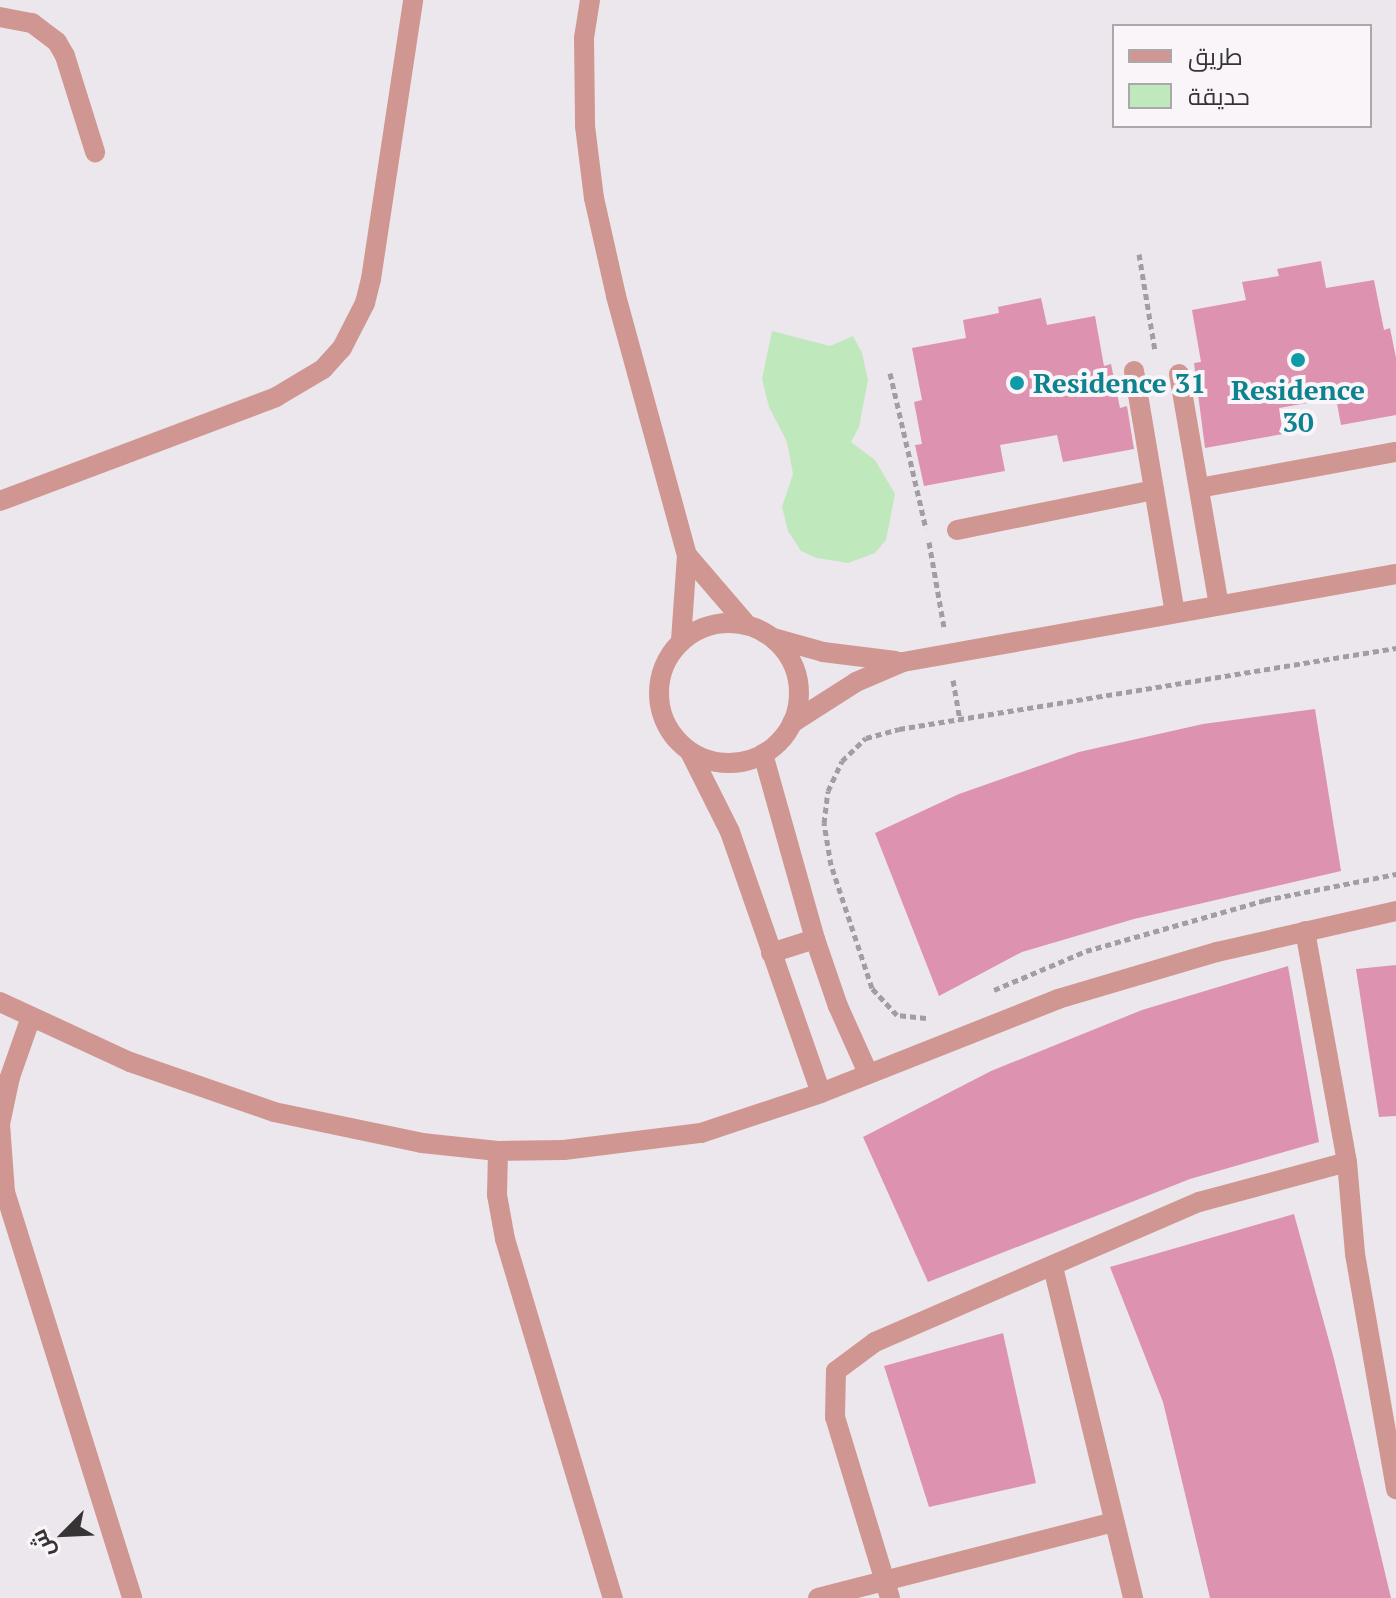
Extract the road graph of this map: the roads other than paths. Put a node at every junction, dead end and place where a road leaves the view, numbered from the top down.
1 (413, 0) edge
2 (590, 0) edge
3 (0, 17) edge
4 (95, 152) dead end
5 (1134, 371) dead end
6 (1179, 374) dead end
7 (1396, 452) edge
8 (1199, 488) junction
9 (1154, 490) junction
10 (0, 501) edge
11 (957, 530) dead end
12 (687, 555) junction
13 (1396, 574) edge
14 (1219, 605) junction
15 (1175, 613) junction
16 (747, 625) junction
17 (771, 637) junction
18 (681, 640) junction
19 (903, 662) junction
20 (792, 723) junction
21 (690, 752) junction
22 (763, 754) junction
23 (1396, 911) edge
24 (1305, 931) junction
25 (815, 939) junction
26 (771, 953) junction
27 (0, 1002) edge
28 (31, 1017) junction
29 (868, 1073) junction
30 (821, 1093) junction
31 (498, 1151) junction
32 (1347, 1162) junction
33 (1053, 1267) junction
34 (1389, 1406) edge
35 (1396, 1489) edge
36 (1114, 1522) junction
37 (888, 1589) edge
38 (132, 1598) edge
39 (613, 1598) edge
40 (818, 1598) edge
41 (1133, 1598) edge

1 - 10 street
2 - 12 street
3 - 4 street
5 - 9 street
6 - 8 street
7 - 8 street
8 - 14 street
9 - 11 street
9 - 15 street
12 - 16 street
12 - 18 street
13 - 14 street
14 - 15 street
15 - 19 street
16 - 17 street
16 - 18 street
17 - 19 street
17 - 20 street
18 - 21 street
19 - 20 street
20 - 22 street
21 - 22 street
21 - 26 street
22 - 25 street
23 - 24 street
24 - 29 street
24 - 32 street
25 - 26 street
25 - 29 street
26 - 30 street
27 - 28 street
28 - 31 street
28 - 38 street
29 - 30 street
30 - 31 street
31 - 39 street
32 - 33 street
32 - 34 street
33 - 36 street
33 - 37 street
34 - 35 street
36 - 37 street
36 - 41 street
37 - 40 street

